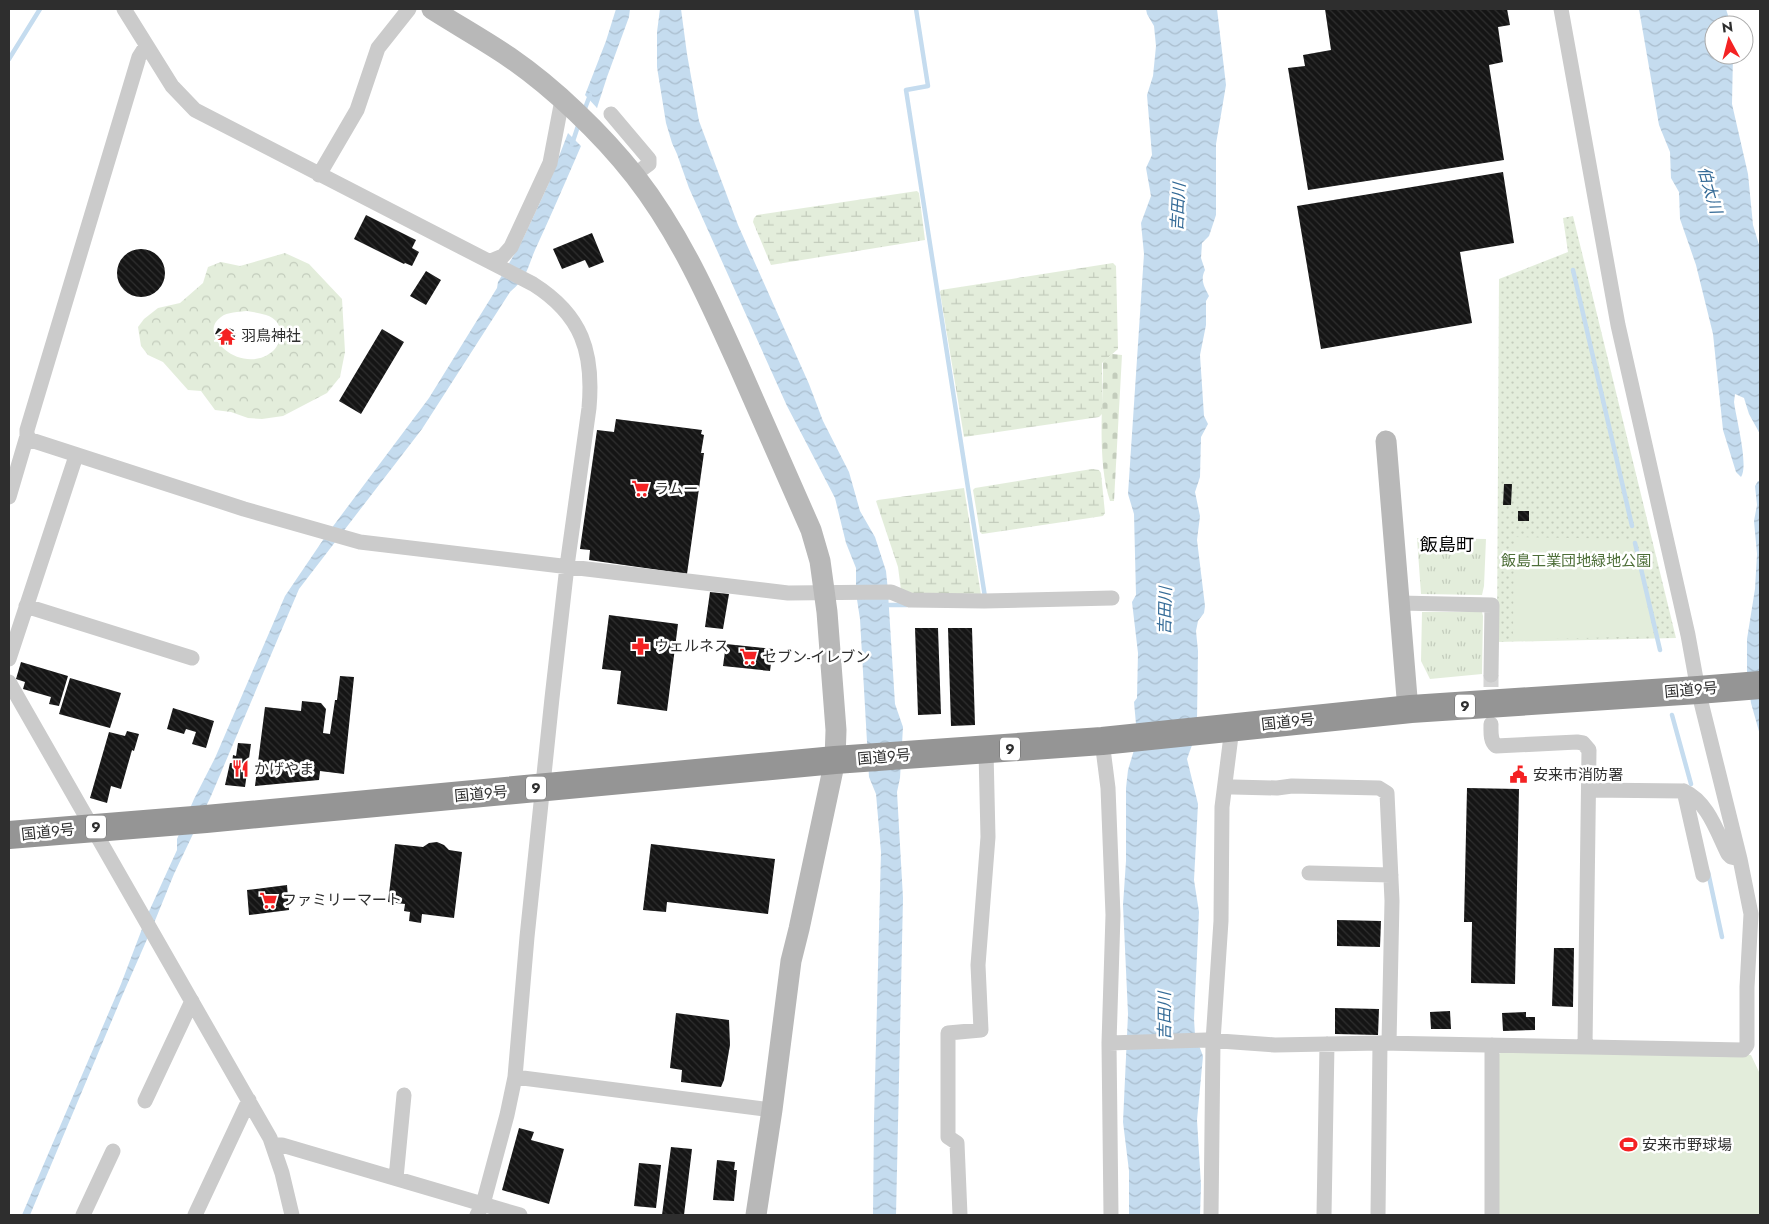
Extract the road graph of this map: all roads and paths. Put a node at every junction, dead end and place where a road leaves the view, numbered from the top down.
1 (124, 9) edge
2 (409, 9) edge
3 (432, 9) edge
4 (1561, 9) edge
5 (146, 46) junction
6 (567, 105) junction
7 (611, 114) dead end
8 (319, 175) junction
9 (634, 175) junction
10 (491, 261) junction
11 (28, 436) junction
12 (1386, 441) dead end
13 (74, 462) dead end
14 (9, 497) edge
15 (566, 566) junction
16 (825, 593) junction
17 (1112, 598) dead end
18 (1399, 603) junction
19 (26, 606) junction
20 (192, 658) dead end
21 (9, 660) edge
22 (1491, 675) tunnel mouth
23 (9, 682) edge
24 (1760, 685) edge
25 (1701, 690) junction
26 (1408, 710) junction
27 (1491, 724) tunnel mouth
28 (1229, 729) junction
29 (1108, 741) junction
30 (986, 751) junction
31 (835, 760) junction
32 (1233, 787) dead end
33 (543, 788) junction
34 (1589, 790) junction
35 (1684, 791) junction
36 (91, 827) junction
37 (9, 835) edge
38 (1740, 859) junction
39 (1309, 873) dead end
40 (1391, 875) junction
41 (1703, 875) dead end
42 (192, 1001) junction
43 (1210, 1040) junction
44 (1109, 1043) junction
45 (1385, 1043) junction
46 (1327, 1044) junction
47 (1492, 1044) junction
48 (1585, 1046) junction
49 (516, 1078) junction
50 (404, 1095) dead end
51 (249, 1100) junction
52 (145, 1101) dead end
53 (772, 1110) junction
54 (273, 1145) junction
55 (113, 1151) dead end
56 (396, 1178) junction
57 (480, 1210) edge
58 (83, 1215) edge
59 (195, 1215) edge
60 (292, 1215) edge
61 (520, 1215) edge
62 (756, 1215) edge
63 (960, 1215) edge
64 (1111, 1215) edge
65 (1211, 1215) edge
66 (1324, 1215) edge
67 (1378, 1215) edge
68 (1492, 1215) edge

1 - 5 street
2 - 8 street
3 - 6 street
4 - 25 street
5 - 8 street
5 - 11 street
6 - 9 street
6 - 10 street
7 - 9 street
8 - 10 street
9 - 16 street
10 - 15 street
11 - 14 street
11 - 15 street
12 - 18 street
13 - 19 street
15 - 16 street
15 - 33 street
16 - 17 street
16 - 31 street
18 - 22 street
18 - 26 street
19 - 20 street
19 - 21 street
23 - 36 street
24 - 25 highway, 国道9号 / 9
25 - 26 highway, 国道9号 / 9
25 - 38 street
26 - 28 highway, 国道9号 / 9
27 - 34 street
28 - 29 highway, 国道9号 / 9
28 - 43 street
29 - 30 highway, 国道9号 / 9
29 - 44 street
30 - 31 highway, 国道9号 / 9
30 - 63 street
31 - 33 highway, 国道9号 / 9
31 - 53 street
32 - 40 street
33 - 36 highway, 国道9号 / 9
33 - 49 street
34 - 35 street
34 - 48 street
35 - 38 street
35 - 41 street
36 - 37 highway, 国道9号 / 9
36 - 42 street
38 - 48 street
39 - 40 street
40 - 45 street
42 - 51 street
42 - 52 street
43 - 44 street
43 - 46 street
43 - 65 street
44 - 64 street
45 - 46 street
45 - 47 street
45 - 67 street
46 - 66 street
47 - 48 street
47 - 68 street
49 - 53 street
49 - 57 street
50 - 56 street
51 - 54 street
51 - 59 street
53 - 62 street
54 - 56 street
54 - 60 street
55 - 58 street
56 - 57 street
57 - 61 street

